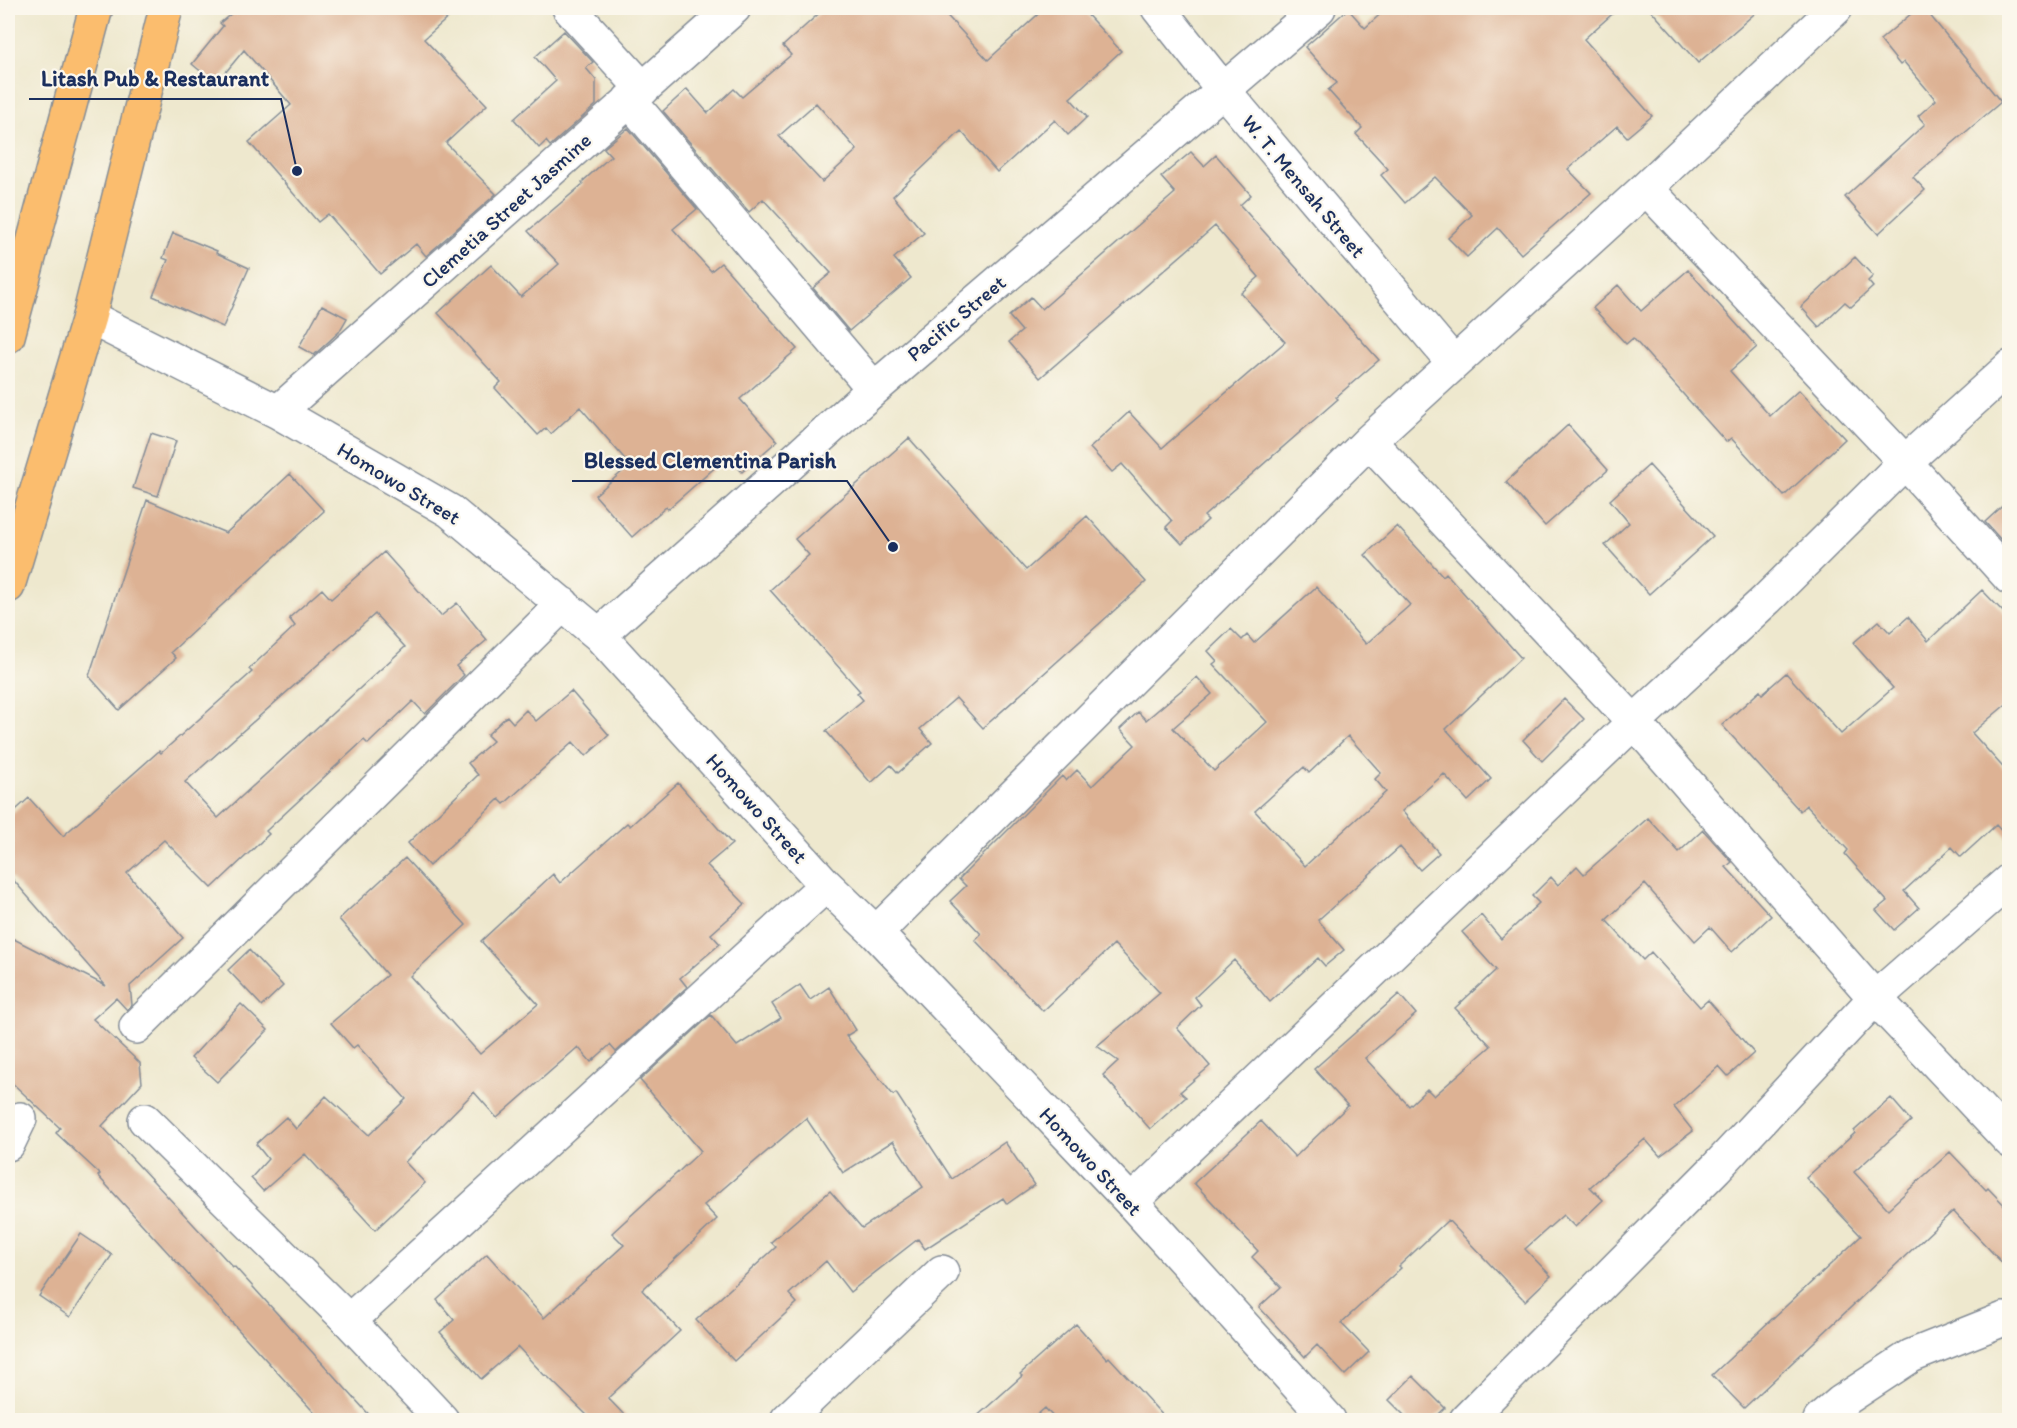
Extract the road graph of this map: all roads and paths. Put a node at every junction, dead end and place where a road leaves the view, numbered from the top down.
1 (96, 8) edge
2 (166, 8) edge
3 (569, 8) edge
4 (734, 8) edge
5 (1158, 8) edge
6 (1319, 8) edge
7 (1836, 8) edge
8 (1224, 91) junction
9 (636, 95) junction
10 (1646, 188) junction
11 (89, 317) junction
12 (8, 336) edge
13 (1453, 362) junction
14 (2010, 367) edge
15 (874, 389) junction
16 (278, 412) junction
17 (1369, 441) junction
18 (1905, 462) junction
19 (2010, 578) edge
20 (8, 586) edge
21 (563, 604) junction
22 (599, 635) junction
23 (1634, 722) junction
24 (2010, 880) edge
25 (826, 885) junction
26 (876, 933) junction
27 (1875, 998) junction
28 (136, 1027) dead end
29 (145, 1120) dead end
30 (2010, 1141) edge
31 (1131, 1202) junction
32 (942, 1272) dead end
33 (2004, 1319) dead end
34 (349, 1321) junction
35 (442, 1420) edge
36 (787, 1420) edge
37 (1329, 1420) edge
38 (1466, 1420) edge
39 (1820, 1420) edge

1 - 12 main road
2 - 11 main road
3 - 9 street
4 - 9 street, Clemetia Street Jasmine
5 - 8 street, W. T. Mensah Street
6 - 8 street, Pacific Street
7 - 10 street
8 - 13 street, W. T. Mensah Street
8 - 15 street, Pacific Street
9 - 15 street
9 - 16 street, Clemetia Street Jasmine
10 - 13 street
10 - 18 street
11 - 16 street, Homowo Street
11 - 20 main road
13 - 17 street
14 - 18 street
15 - 22 street, Pacific Street
16 - 21 street, Homowo Street
17 - 23 street
17 - 26 street
18 - 19 street
18 - 23 street
21 - 22 street, Homowo Street
21 - 28 street
22 - 25 street, Homowo Street
23 - 27 street
23 - 31 street
24 - 27 street
25 - 26 street, Homowo Street
25 - 34 street
26 - 31 street, Homowo Street
27 - 30 street
27 - 38 street
29 - 34 street
31 - 37 street, Homowo Street
32 - 36 street
33 - 39 street
34 - 35 street

